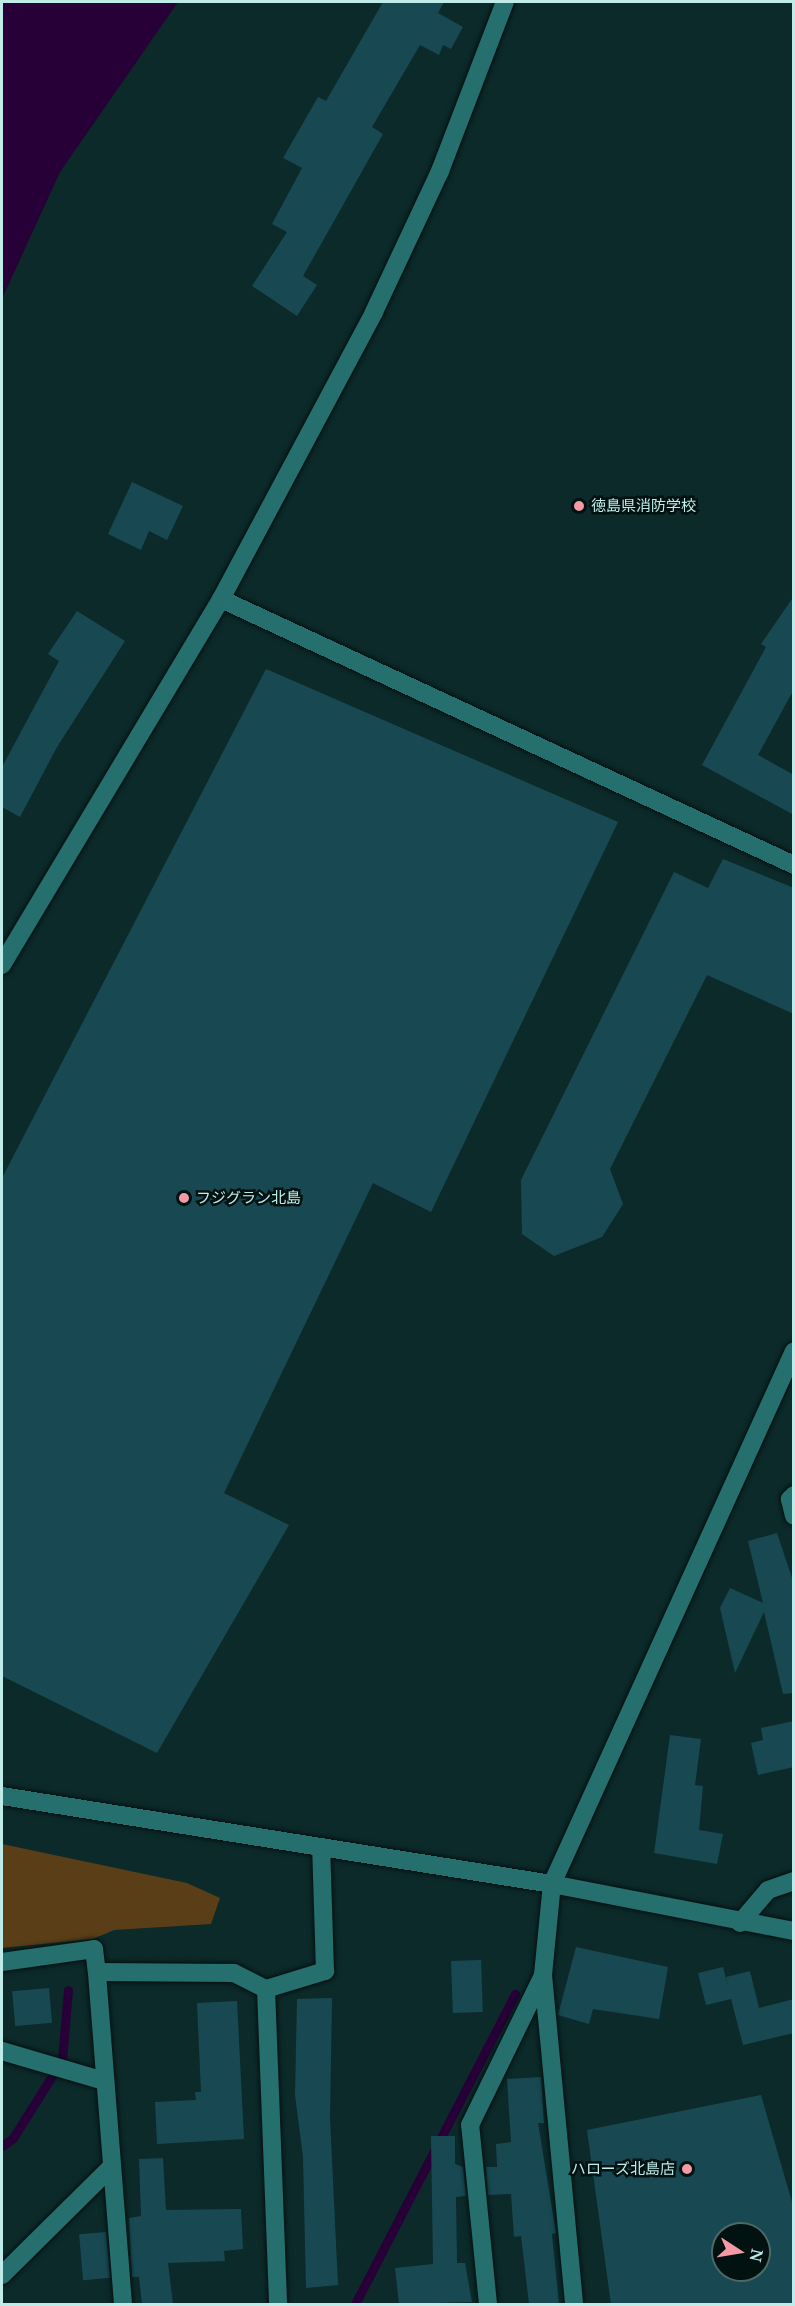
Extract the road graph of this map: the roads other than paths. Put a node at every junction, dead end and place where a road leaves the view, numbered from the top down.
1 (505, 2) edge
2 (221, 599) junction
3 (794, 865) edge
4 (2, 965) edge
5 (794, 1351) edge
6 (794, 1495) edge
7 (794, 1516) edge
8 (2, 1796) edge
9 (321, 1847) junction
10 (794, 1881) edge
11 (552, 1884) junction
12 (740, 1923) junction
13 (794, 1931) edge
14 (2, 1962) edge
15 (97, 1972) junction
16 (543, 1975) junction
17 (266, 1989) junction
18 (2, 2051) edge
19 (104, 2081) junction
20 (110, 2168) junction
21 (2, 2275) edge
22 (123, 2304) edge
23 (278, 2304) edge
24 (488, 2304) edge
25 (574, 2304) edge

1 - 2 street
2 - 3 street
2 - 4 street
5 - 11 street
6 - 7 street
8 - 9 street
9 - 11 street
9 - 17 street
10 - 12 street
11 - 12 street
11 - 16 street
12 - 13 street
14 - 15 street
15 - 17 street
15 - 19 street
16 - 24 street
16 - 25 street
17 - 23 street
18 - 19 street
19 - 20 street
20 - 21 street
20 - 22 street

